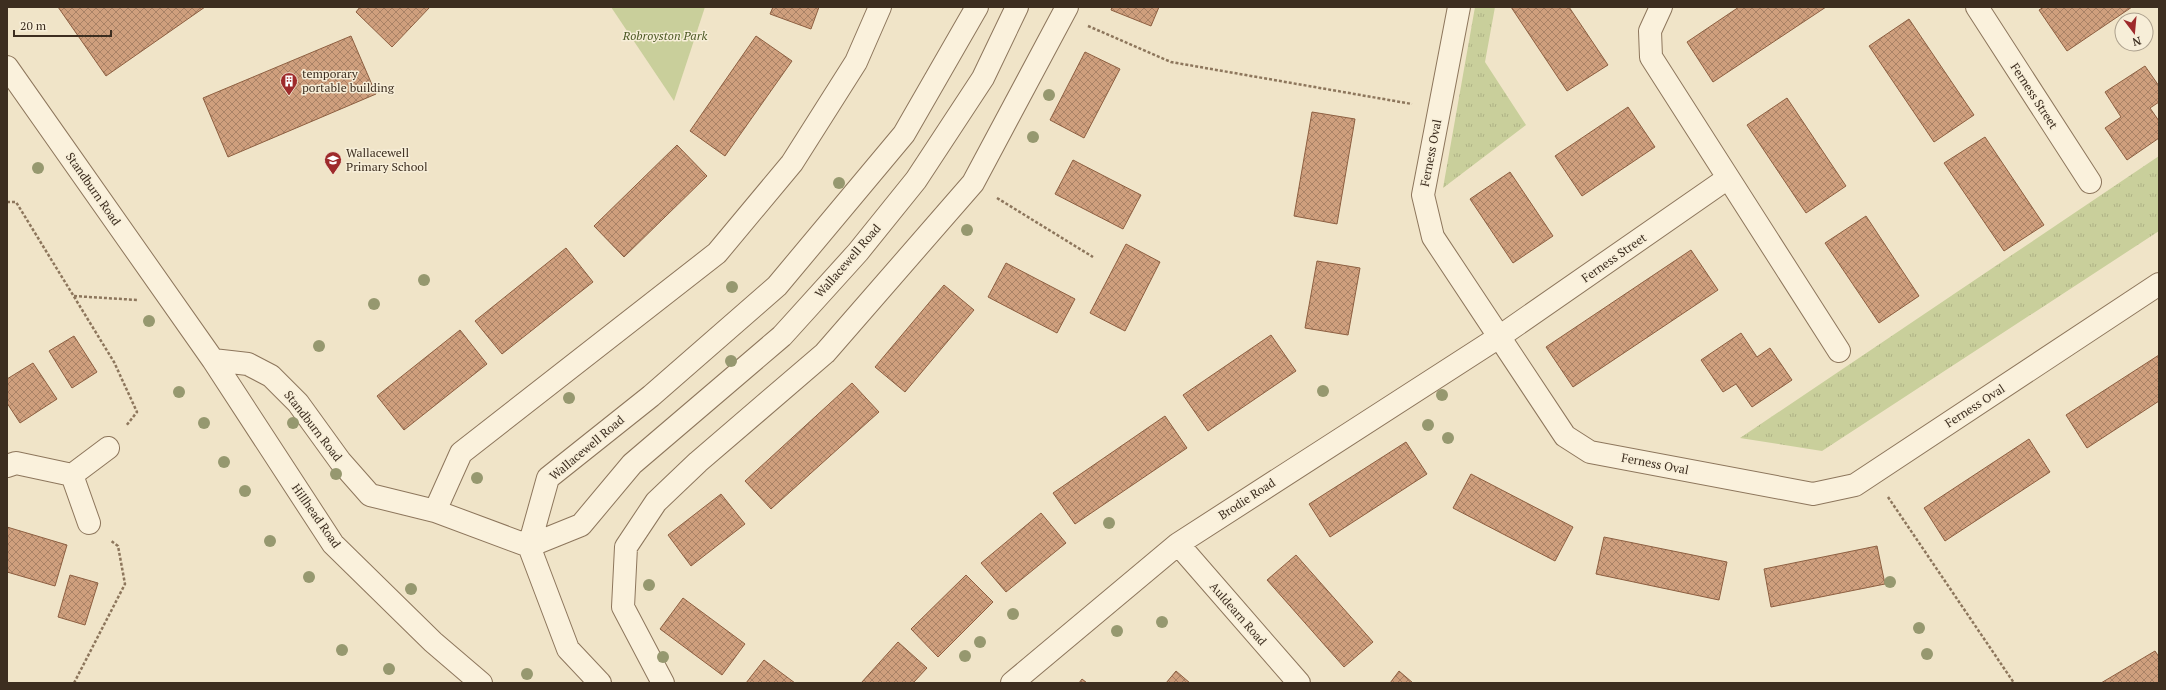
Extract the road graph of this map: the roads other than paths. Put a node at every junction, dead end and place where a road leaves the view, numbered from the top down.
1 (880, 7) edge
2 (977, 7) edge
3 (1017, 7) edge
4 (1459, 7) edge
5 (1661, 7) edge
6 (1979, 8) edge
7 (1065, 11) edge
8 (7, 67) edge
9 (1728, 178) junction
10 (2090, 182) dead end
11 (2159, 284) edge
12 (1498, 337) junction
13 (1839, 351) dead end
14 (213, 360) junction
15 (108, 448) road end
16 (7, 466) edge
17 (72, 475) junction
18 (435, 511) junction
19 (89, 523) road end
20 (1178, 544) junction
21 (529, 546) junction
22 (481, 683) edge
23 (600, 683) edge
24 (663, 683) edge
25 (1012, 683) edge
26 (1299, 683) edge

1 - 18 street
2 - 21 street, Wallacewell Road
3 - 21 street, Wallacewell Road
4 - 12 street, Ferness Oval
5 - 9 street
6 - 10 street, Ferness Street
7 - 24 street
8 - 14 street, Standburn Road
9 - 12 street, Ferness Street
9 - 13 street
11 - 12 street, Ferness Oval
12 - 20 street, Brodie Road
14 - 18 street, Standburn Road
14 - 22 street, Hillhead Road
15 - 17 street
16 - 17 street
17 - 19 street
18 - 21 street, Standburn Road
20 - 25 street, Brodie Road
20 - 26 street, Auldearn Road
21 - 23 street

